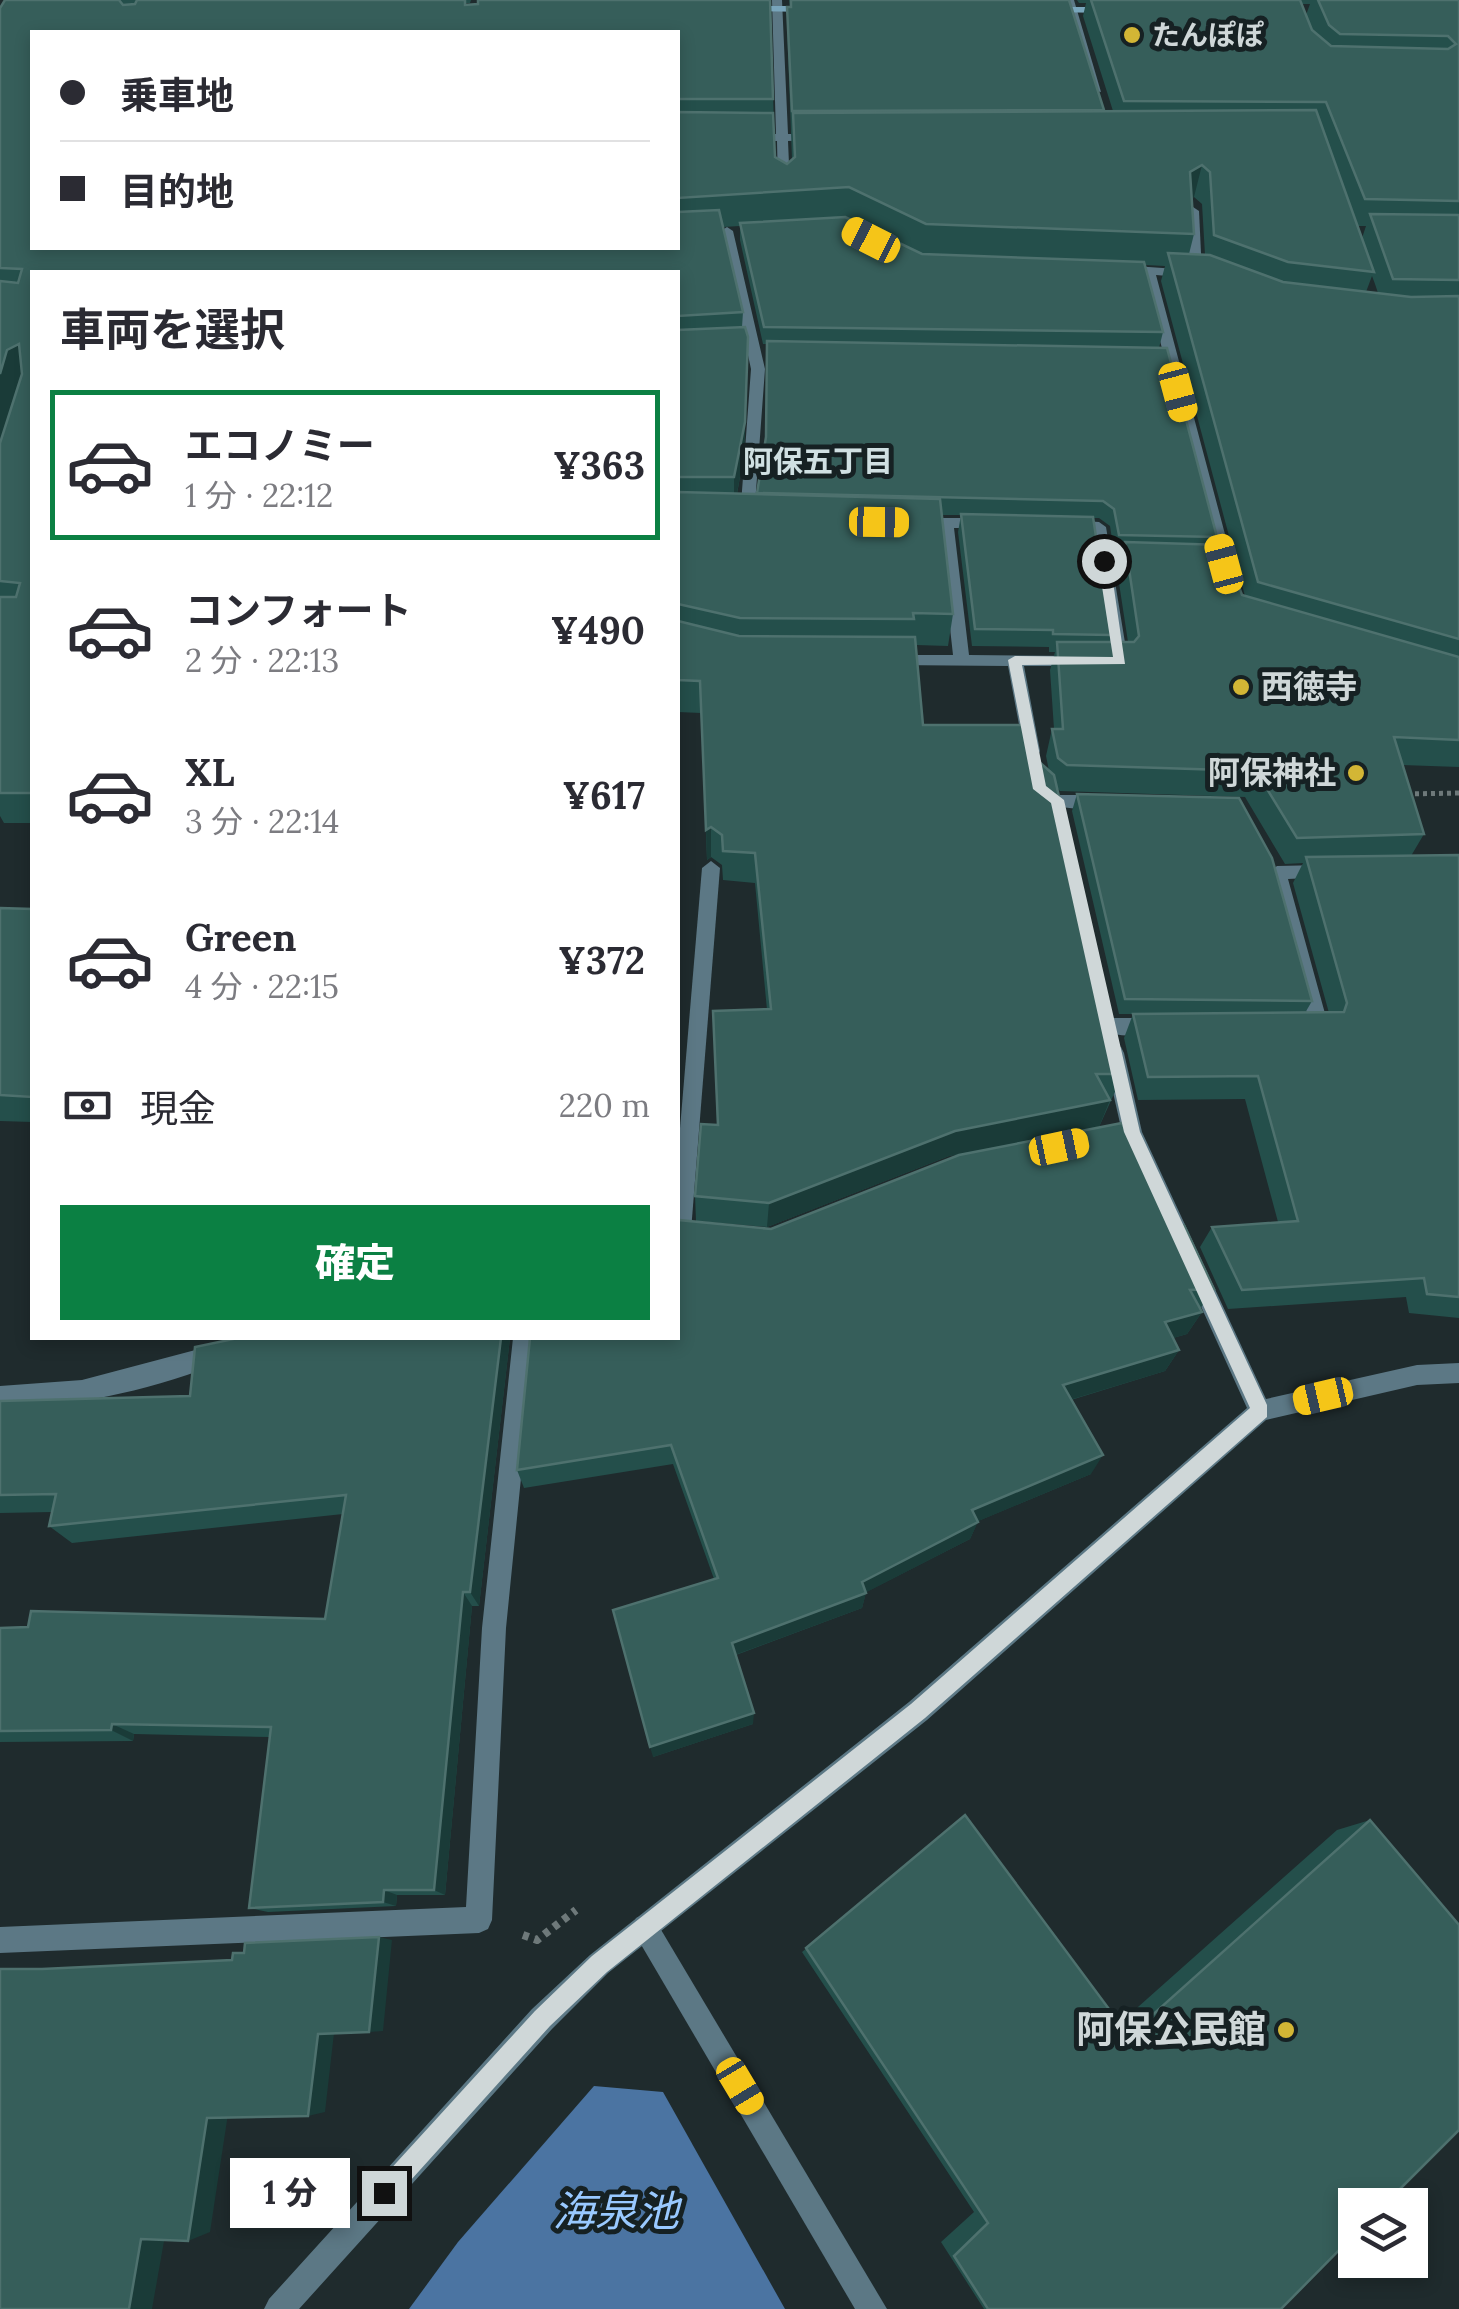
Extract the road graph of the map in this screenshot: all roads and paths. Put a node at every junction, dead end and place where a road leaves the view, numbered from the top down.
1 (777, 5) edge
2 (1071, 5) edge
3 (737, 9) edge
4 (835, 10) edge
5 (1040, 10) edge
6 (1128, 10) edge
7 (1099, 97) edge
8 (822, 137) edge
9 (730, 138) edge
10 (782, 138) junction
11 (784, 189) edge
12 (1192, 204) edge
13 (747, 231) edge
14 (1110, 269) edge
15 (1148, 270) junction
16 (753, 352) junction
17 (772, 352) edge
18 (734, 353) edge
19 (1150, 358) edge
20 (1169, 358) junction
21 (762, 519) edge
22 (891, 522) edge
23 (1004, 523) edge
24 (946, 524) junction
25 (1061, 525) edge
26 (1229, 581) edge
27 (867, 660) edge
28 (962, 660) junction
29 (1015, 660) junction
30 (1459, 793) edge
31 (1396, 794) edge
32 (1112, 801) edge
33 (711, 868) dead end
34 (1348, 872) edge
35 (1185, 1027) edge
36 (1282, 1028) edge
37 (686, 1232) edge
38 (524, 1340) edge
39 (243, 1346) edge
40 (1459, 1372) edge
41 (0, 1396) edge
42 (1260, 1411) junction
43 (576, 1910) dead end
44 (645, 1926) junction
45 (0, 1940) edge
46 (537, 1940) dead end
47 (279, 2309) edge
48 (872, 2309) edge

1 - 3 main road
1 - 4 main road
1 - 10 street
2 - 5 main road
2 - 6 main road
2 - 7 street
8 - 10 street
9 - 10 street
10 - 11 street
12 - 15 street
13 - 16 street
14 - 15 street
15 - 20 street
16 - 17 street
16 - 18 street
16 - 21 street
19 - 20 street
20 - 26 street
22 - 24 street
23 - 24 street
24 - 28 street
25 - 29 street
27 - 28 street
28 - 29 street
29 - 32 street
30 - 31 path
33 - 37 street
34 - 36 street
35 - 42 street
38 - 45 street
39 - 41 street
40 - 42 street
42 - 44 street
43 - 46 path
44 - 47 street
44 - 48 street

